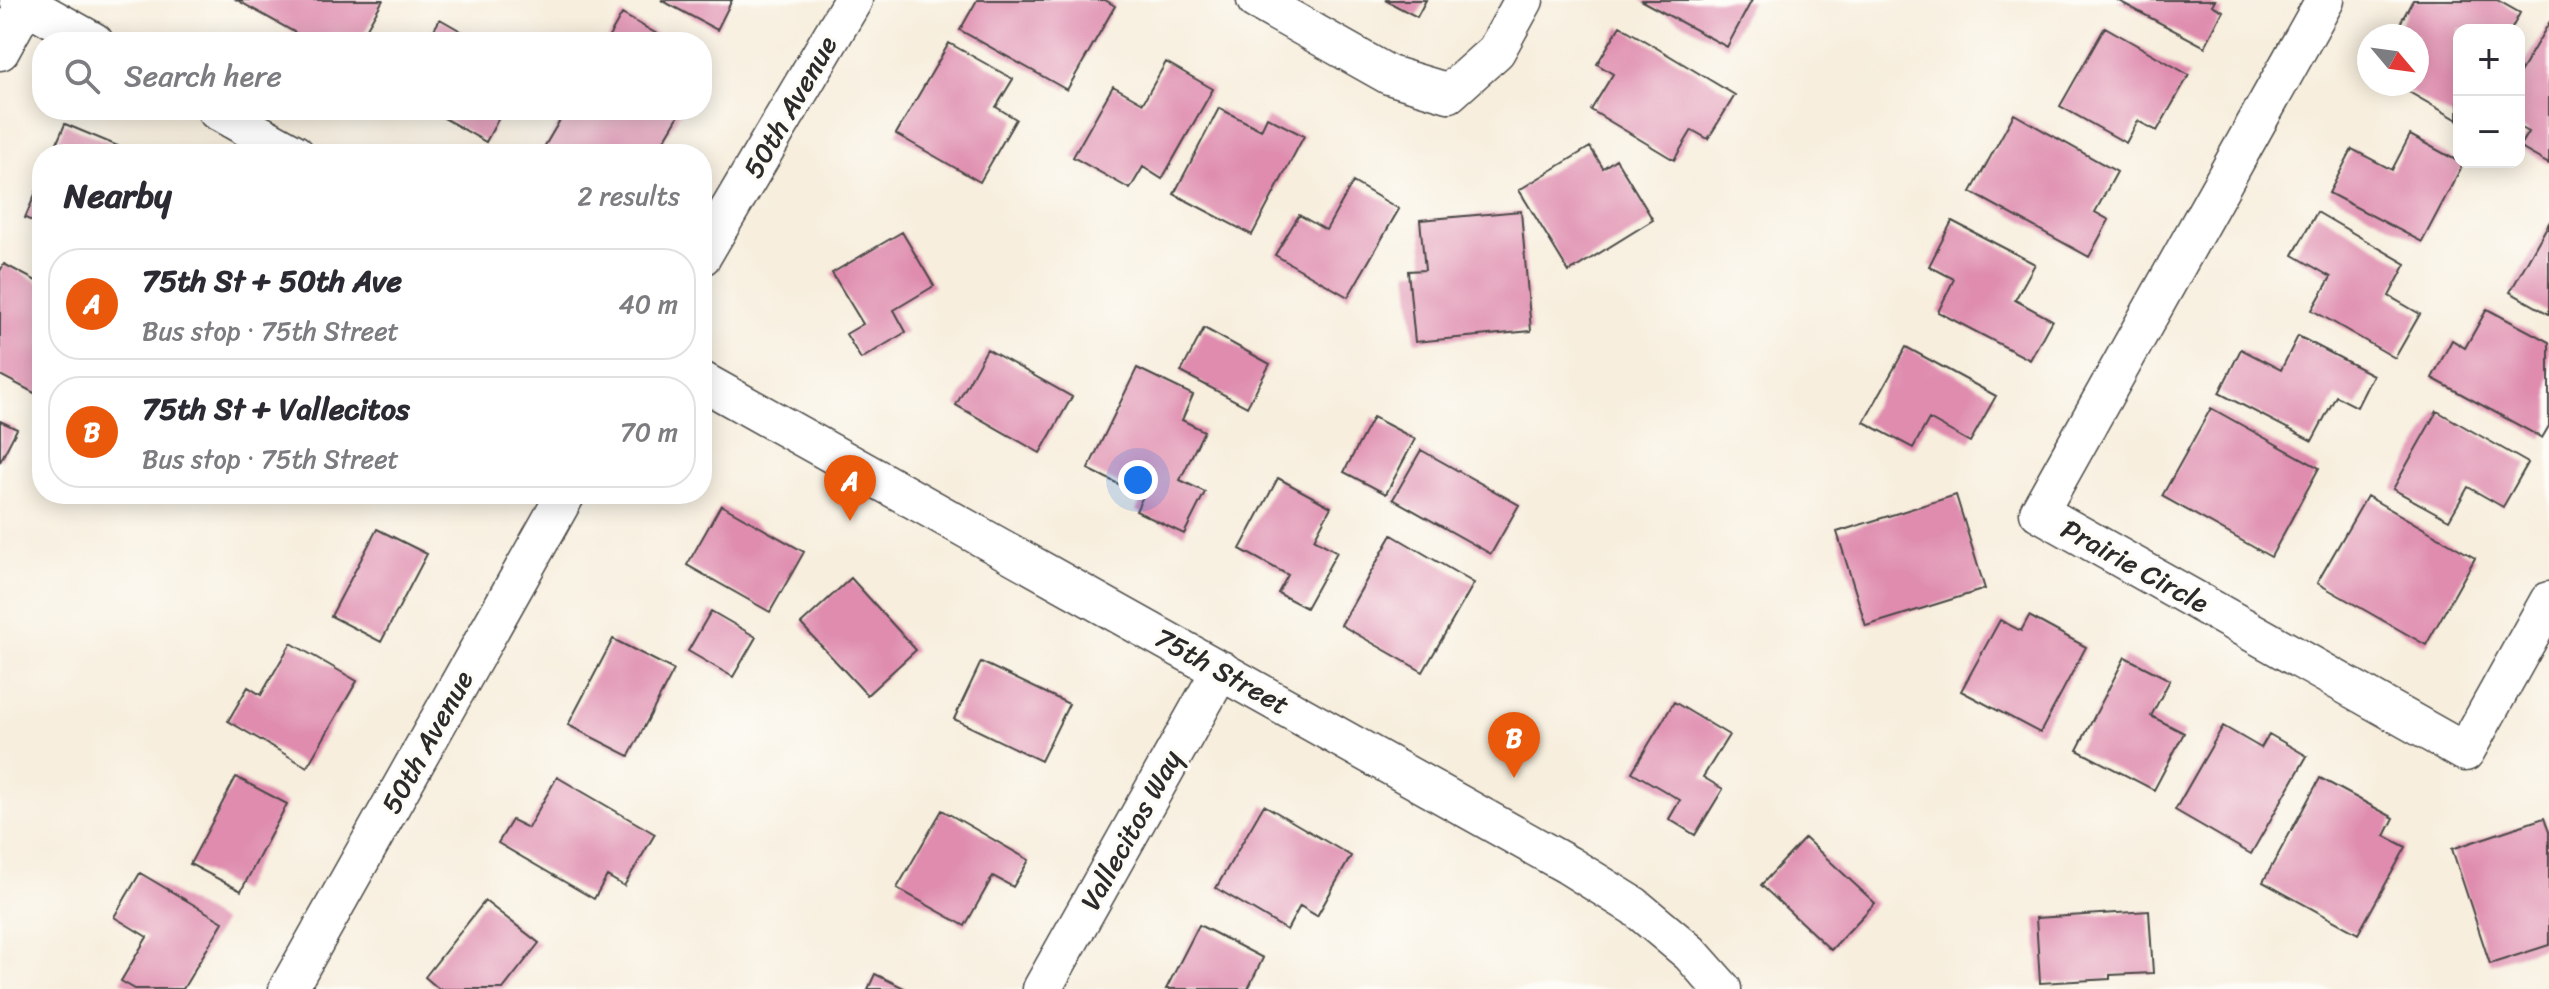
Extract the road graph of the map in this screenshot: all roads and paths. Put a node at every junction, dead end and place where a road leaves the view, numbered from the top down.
1 (853, 0) edge
2 (1256, 0) edge
3 (1524, 0) edge
4 (2325, 0) edge
5 (23, 2) edge
6 (76, 32) edge
7 (0, 51) edge
8 (234, 120) edge
9 (277, 144) edge
10 (712, 239) edge
11 (712, 387) edge
12 (560, 504) edge
13 (2549, 601) edge
14 (1221, 670) junction
15 (288, 989) edge
16 (1042, 989) edge
17 (1722, 989) edge

1 - 10 street, 50th Avenue
2 - 3 street
4 - 13 street, Prairie Circle
5 - 6 street
5 - 7 street
8 - 9 street
11 - 14 street, 75th Street
12 - 15 street, 50th Avenue
14 - 16 street, Vallecitos Way
14 - 17 street, 75th Street

